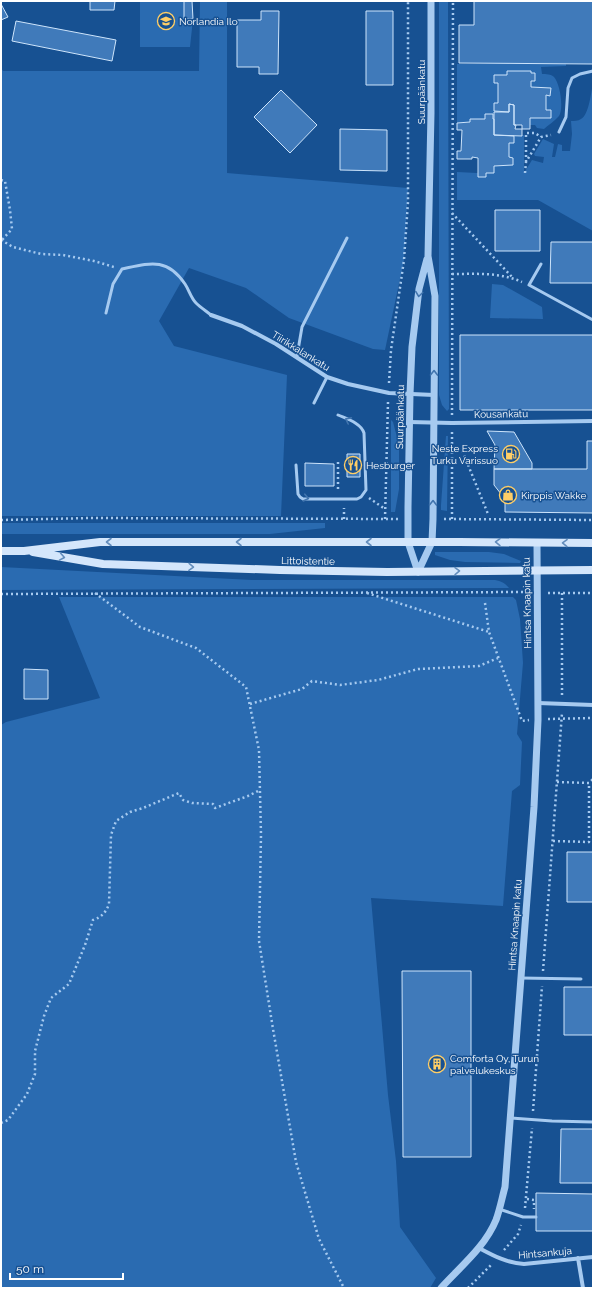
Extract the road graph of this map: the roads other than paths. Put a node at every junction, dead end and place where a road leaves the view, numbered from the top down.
1 (431, 1) edge
2 (593, 71) edge
3 (560, 132) road end
4 (347, 238) dead end
5 (428, 256) junction
6 (541, 264) dead end
7 (106, 313) dead end
8 (211, 315) joint
9 (593, 320) edge
10 (297, 356) junction
11 (327, 377) junction
12 (410, 394) junction
13 (434, 395) junction
14 (314, 403) dead end
15 (338, 415) dead end
16 (593, 421) edge
17 (409, 422) junction
18 (434, 423) junction
19 (296, 465) dead end
20 (408, 542) junction
21 (432, 542) junction
22 (536, 543) junction
23 (593, 543) edge
24 (1, 551) edge
25 (24, 551) junction
26 (537, 570) junction
27 (593, 570) edge
28 (418, 572) junction
29 (538, 703) junction
30 (593, 704) edge
31 (521, 978) junction
32 (581, 979) dead end
33 (510, 1118) junction
34 (593, 1122) edge
35 (499, 1209) junction
36 (536, 1217) dead end
37 (479, 1248) junction
38 (593, 1257) edge
39 (578, 1258) junction
40 (441, 1288) edge
41 (583, 1288) edge

1 - 5 street, Suurpäänkatu
2 - 3 lane
4 - 10 lane
5 -> 12 street, Suurpäänkatu
13 -> 5 street, Suurpäänkatu
6 - 9 lane
7 - 8 lane
8 - 10 street, Tiirikkalankatu
10 - 11 street, Tiirikkalankatu
11 - 12 street, Tiirikkalankatu
11 - 14 lane
12 - 13 street, Tiirikkalankatu
12 - 17 street, Suurpäänkatu
13 - 18 street, Suurpäänkatu
19 -> 15 lane
16 - 18 street, Kousankatu
17 - 18 street, Kousankatu
17 - 20 street, Suurpäänkatu
21 -> 18 street, Suurpäänkatu
20 - 21 main road, Littoistentie
20 -> 25 main road, Littoistentie
20 - 28 street, Suurpäänkatu
22 -> 21 main road, Littoistentie
21 - 28 street, Suurpäänkatu
23 -> 22 main road, Littoistentie
22 - 26 street, Hintsa Knaapin katu
24 - 25 main road, Littoistentie
25 -> 28 main road, Littoistentie
26 - 27 main road, Littoistentie
28 -> 26 main road, Littoistentie
26 - 29 street, Hintsa Knaapin katu
29 - 30 street
29 - 31 street, Hintsa Knaapin katu
31 - 32 lane
31 - 33 street, Hintsa Knaapin katu
33 - 34 lane
33 - 35 street, Hintsa Knaapin katu
35 - 36 lane
35 - 37 street, Hintsa Knaapin katu
37 - 39 street, Hintsankuja
37 - 40 street, Hintsa Knaapin katu
38 - 39 street, Hintsankuja
39 - 41 street

